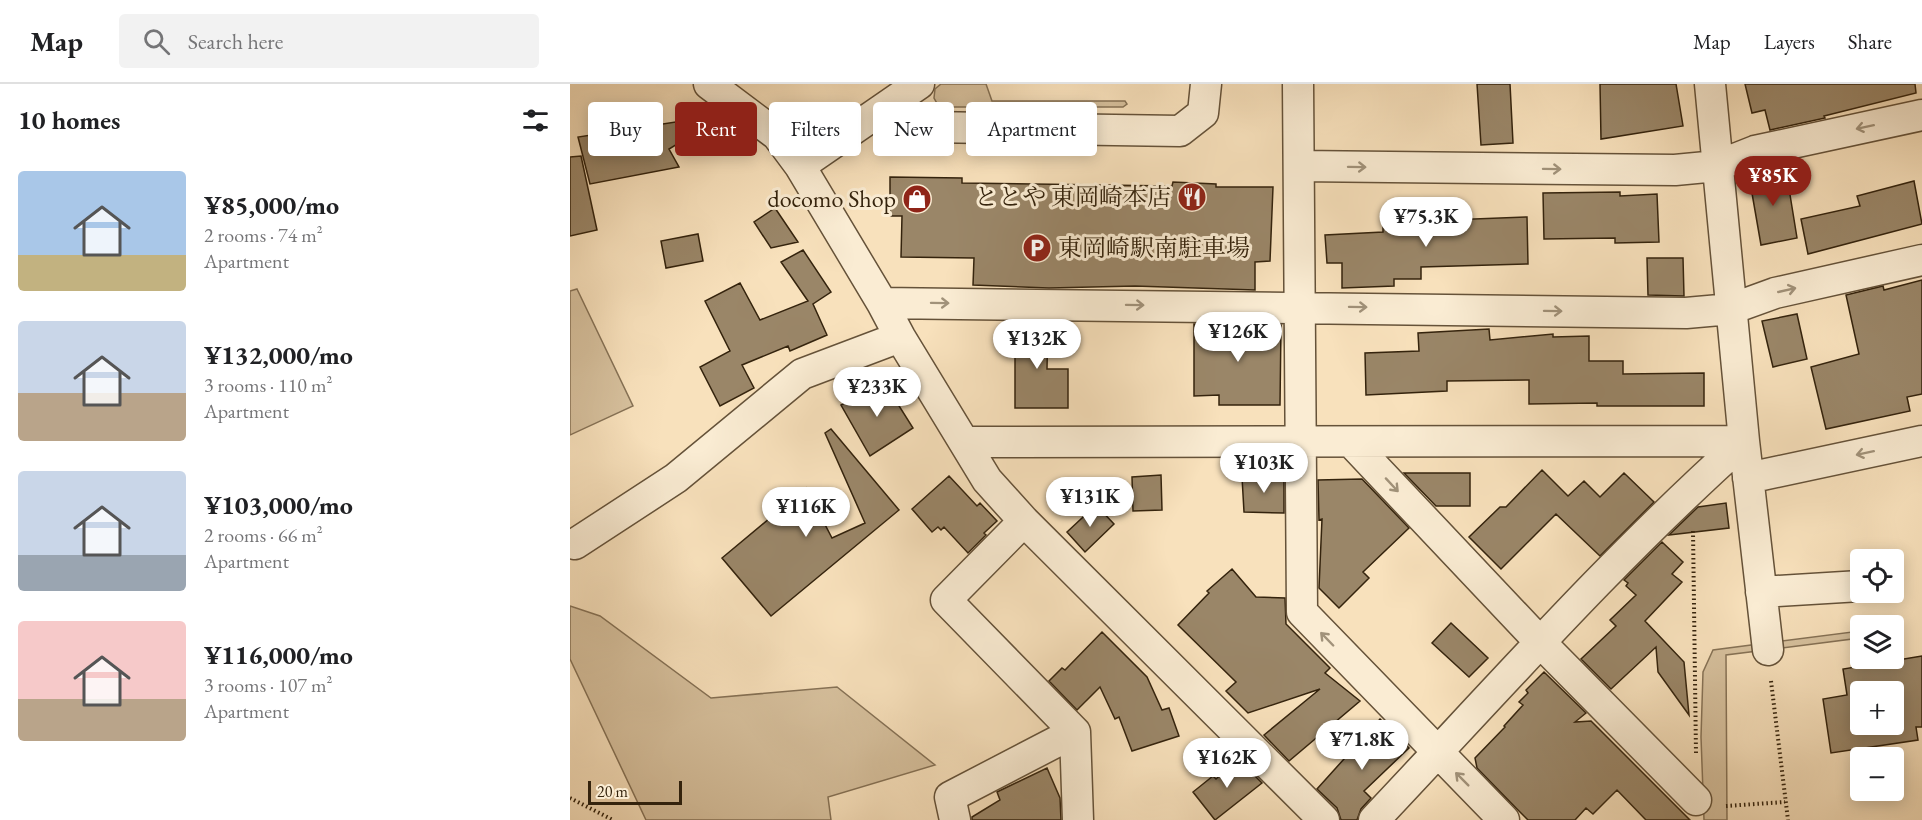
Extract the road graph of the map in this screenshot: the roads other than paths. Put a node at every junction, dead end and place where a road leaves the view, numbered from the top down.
1 (709, 84) edge
2 (919, 84) edge
3 (1206, 84) edge
4 (1298, 84) edge
5 (1710, 84) edge
6 (894, 102) edge
7 (1922, 115) edge
8 (873, 116) edge
9 (954, 127) edge
10 (800, 166) junction
11 (1299, 166) junction
12 (1717, 166) junction
13 (1922, 260) edge
14 (882, 303) junction
15 (1299, 306) junction
16 (1731, 309) junction
17 (900, 337) junction
18 (1301, 441) junction
19 (1744, 441) junction
20 (1922, 441) edge
21 (964, 442) junction
22 (1352, 443) junction
23 (1748, 478) junction
24 (1024, 521) junction
25 (575, 544) dead end
26 (1850, 587) edge
27 (1761, 592) junction
28 (1539, 641) junction
29 (1768, 650) road end
30 (1075, 732) junction
31 (1437, 753) junction
32 (1696, 800) road end
33 (955, 820) edge
34 (1078, 820) edge
35 (1324, 820) edge
36 (1374, 820) edge
37 (1504, 820) edge

1 - 10 street
2 - 6 street
3 - 9 street
4 - 11 street
5 - 12 street
7 -> 12 street
8 - 10 street
10 - 14 street
11 -> 12 street
11 - 15 street
12 - 16 street
16 -> 13 street
14 -> 15 street
14 - 17 street
15 -> 16 street
15 - 18 street
16 - 19 street
17 - 21 street
17 - 25 street
18 - 21 street
18 - 22 street
31 -> 18 street
19 - 22 street
19 - 23 street
19 - 28 street
20 -> 23 street
21 - 24 street
22 -> 28 street
23 - 27 street
24 - 30 street
24 - 35 street
26 - 27 street
27 - 29 street
28 - 31 street
28 - 32 street
30 - 33 street
30 - 34 street
31 - 36 street
37 -> 31 street

